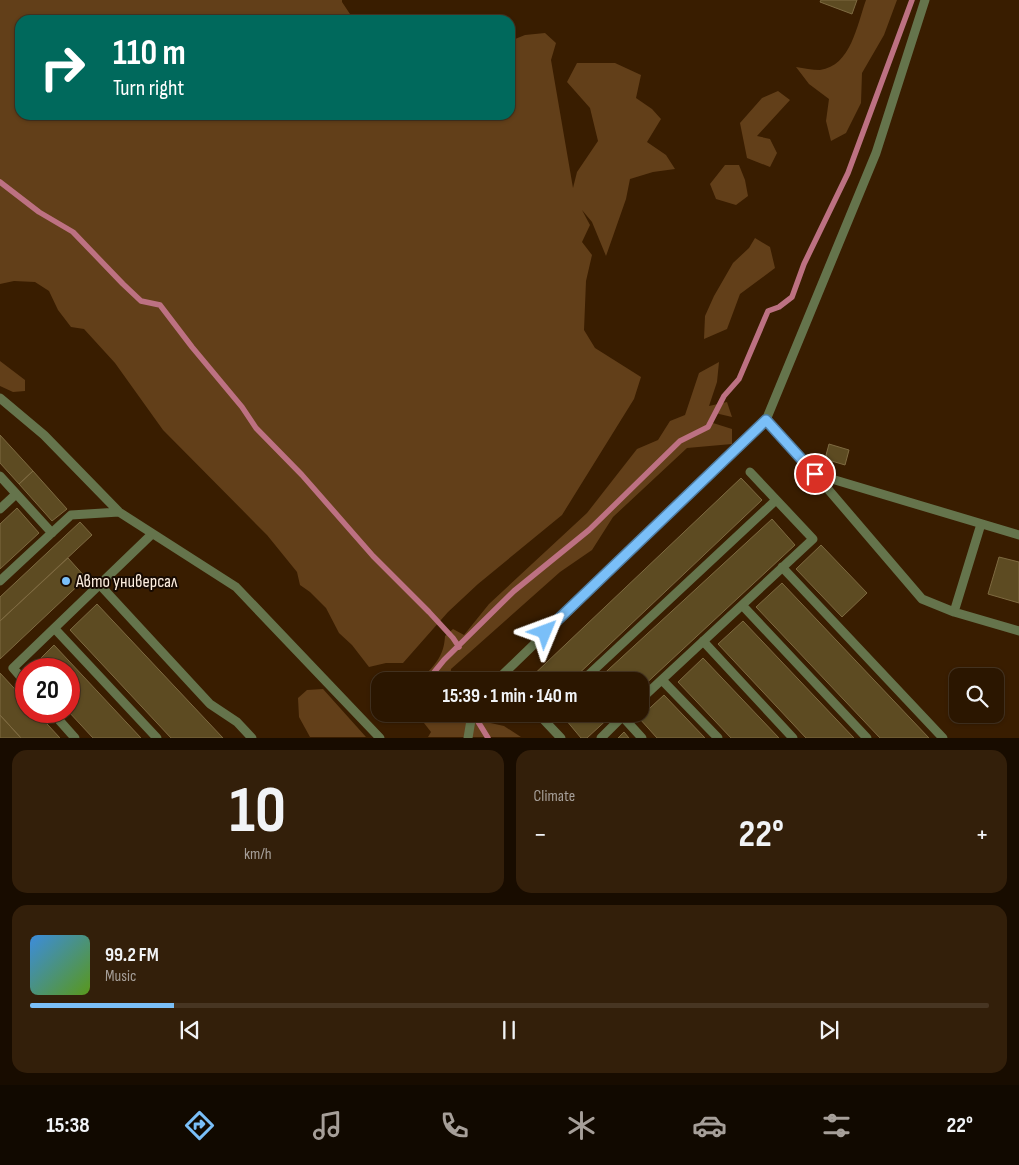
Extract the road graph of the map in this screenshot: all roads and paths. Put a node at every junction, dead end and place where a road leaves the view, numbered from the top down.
1 (925, 0) edge
2 (0, 398) edge
3 (766, 420) junction
4 (750, 472) dead end
5 (815, 474) junction
6 (0, 476) edge
7 (16, 494) junction
8 (776, 500) junction
9 (0, 509) edge
10 (119, 512) junction
11 (981, 524) junction
12 (52, 533) junction
13 (152, 534) junction
14 (1019, 535) edge
15 (782, 567) junction
16 (0, 580) edge
17 (100, 584) junction
18 (742, 605) junction
19 (954, 612) junction
20 (54, 629) junction
21 (1019, 631) edge
22 (703, 641) junction
23 (24, 658) edge
24 (505, 672) edge
25 (592, 672) edge
26 (662, 680) junction
27 (649, 692) edge
28 (471, 722) edge
29 (548, 722) edge
30 (617, 722) edge
31 (629, 722) edge
32 (62, 723) edge
33 (75, 738) edge
34 (157, 738) edge
35 (252, 738) edge
36 (380, 738) edge
37 (468, 738) edge
38 (561, 738) edge
39 (602, 738) edge
40 (642, 738) edge
41 (718, 738) edge
42 (793, 738) edge
43 (866, 738) edge
44 (943, 738) edge

1 - 3 lane
2 - 10 lane
3 - 5 lane
3 - 24 lane
4 - 8 lane
5 - 11 lane
5 - 19 lane
6 - 7 lane
7 - 9 lane
7 - 12 lane
8 - 15 lane
8 - 25 lane
10 - 12 lane
10 - 13 lane
11 - 14 lane
11 - 19 lane
12 - 16 lane
13 - 17 lane
13 - 36 lane
15 - 18 lane
15 - 44 lane
17 - 20 lane
17 - 35 lane
18 - 22 lane
18 - 43 lane
19 - 21 lane
20 - 23 lane
20 - 34 lane
22 - 26 lane
22 - 42 lane
26 - 27 lane
26 - 41 lane
28 - 37 lane
29 - 38 lane
30 - 39 lane
31 - 40 lane
32 - 33 lane

